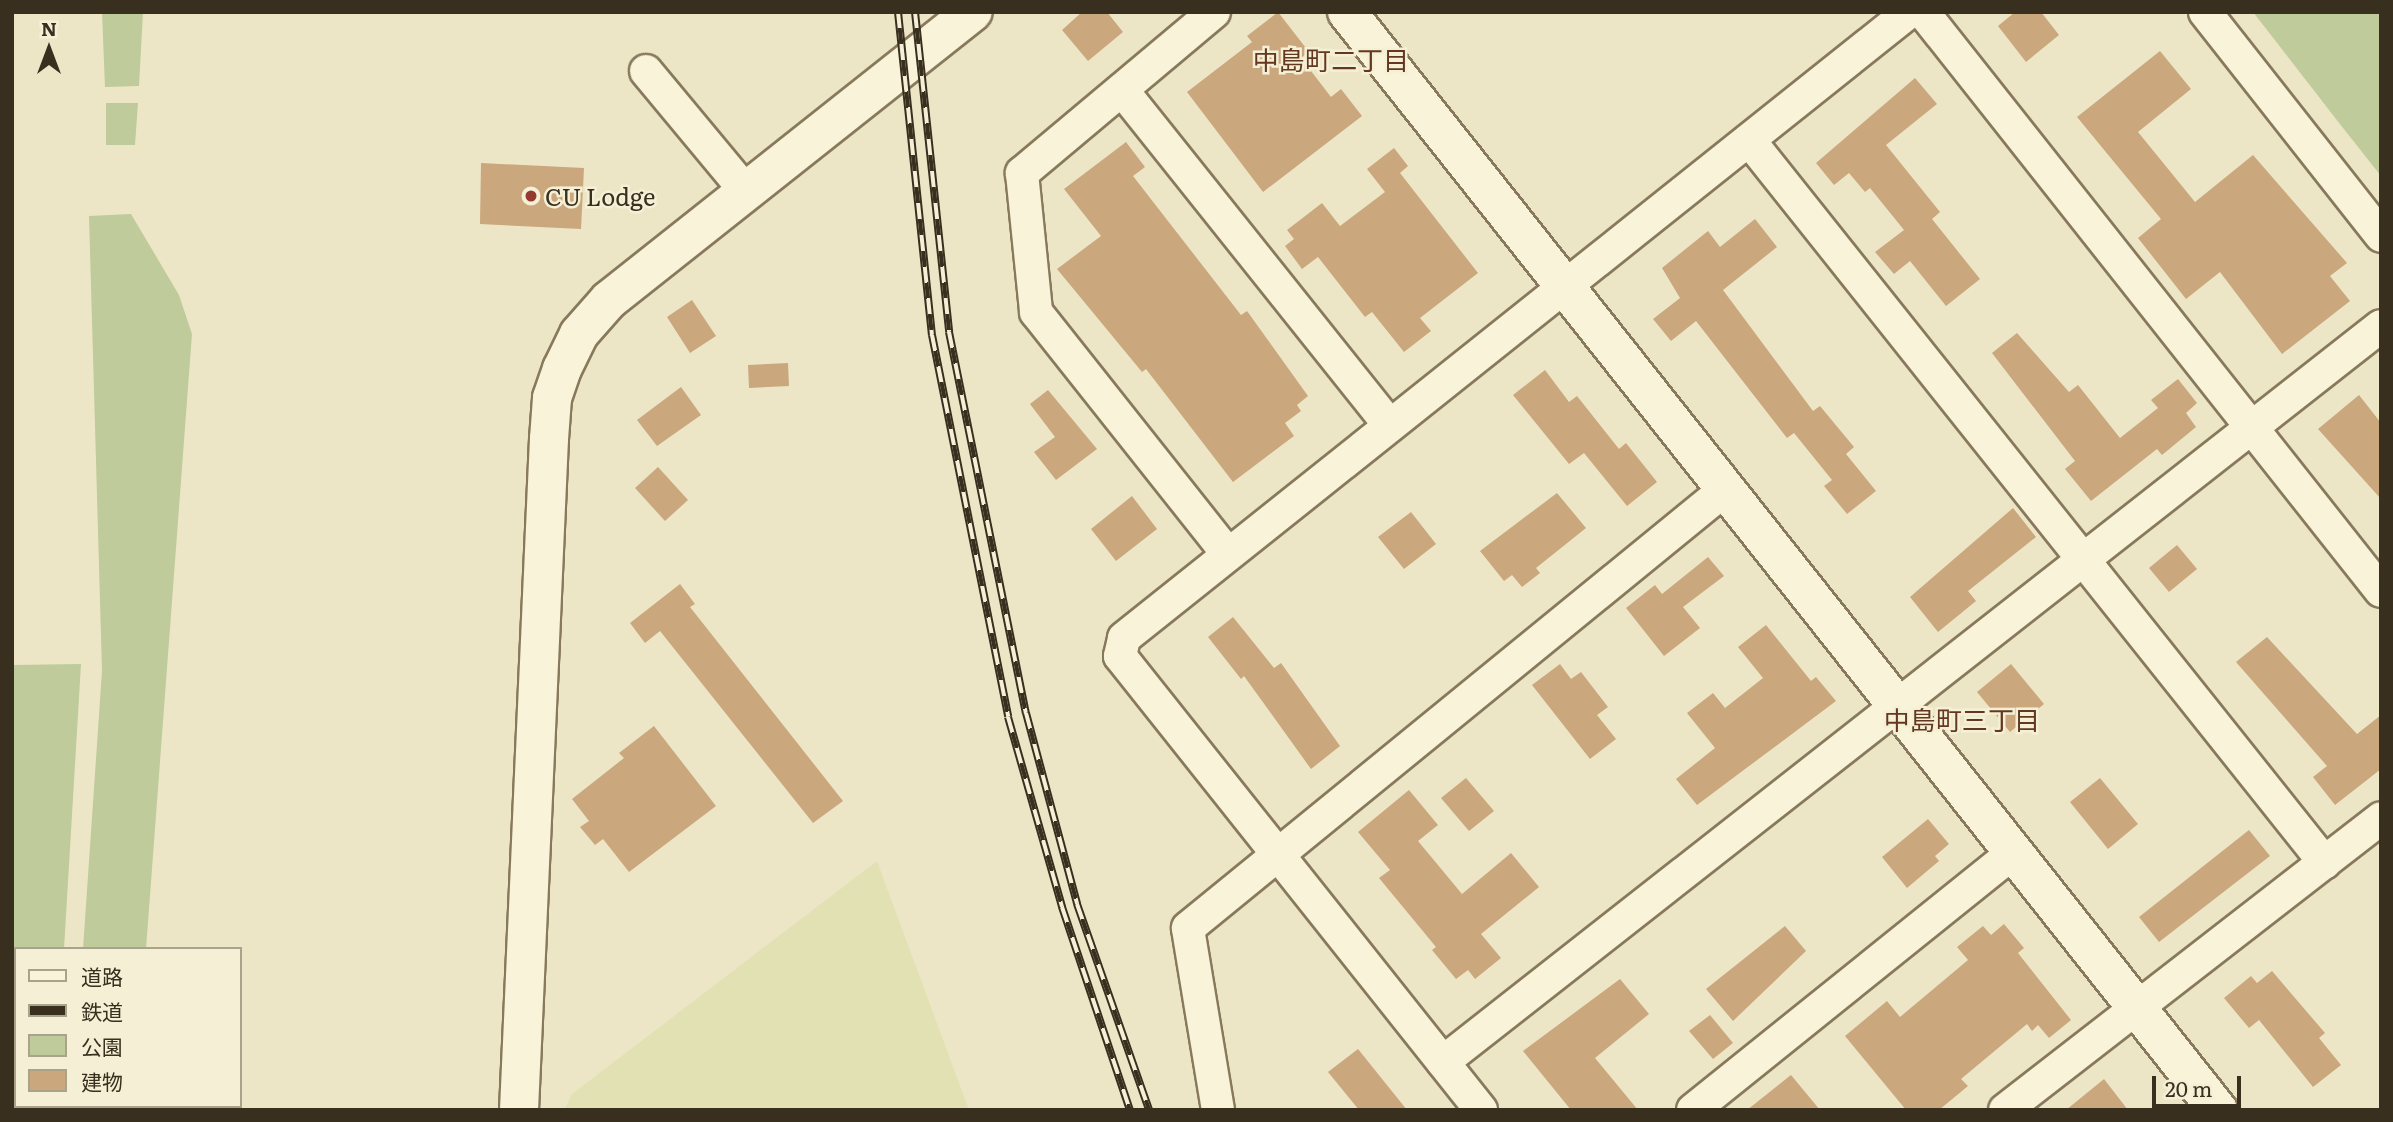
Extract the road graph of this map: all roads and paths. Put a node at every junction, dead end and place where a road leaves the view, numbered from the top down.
1 (973, 12) edge
2 (1214, 12) edge
3 (1346, 12) edge
4 (1909, 12) edge
5 (1923, 12) edge
6 (2205, 12) edge
7 (646, 71) dead end
8 (1122, 90) junction
9 (1749, 140) junction
10 (744, 189) junction
11 (2381, 236) edge
12 (1564, 285) junction
13 (2381, 326) edge
14 (1389, 424) junction
15 (2252, 431) junction
16 (1727, 488) junction
17 (1227, 553) junction
18 (2084, 561) junction
19 (2381, 591) edge
20 (1898, 703) junction
21 (2381, 818) edge
22 (2015, 851) junction
23 (1279, 854) junction
24 (2325, 863) junction
25 (2137, 1006) junction
26 (1443, 1062) junction
27 (519, 1110) edge
28 (1217, 1110) edge
29 (1481, 1110) edge
30 (1693, 1110) edge
31 (2005, 1110) edge
32 (2218, 1110) edge

1 - 10 street
2 - 8 street
3 - 12 street
4 - 9 street
5 - 15 street
6 - 11 street
7 - 10 street
8 - 14 street
8 - 17 street
9 - 12 street
9 - 18 street
10 - 27 street
12 - 14 street
12 - 16 street
13 - 15 street
14 - 17 street
15 - 18 street
15 - 19 street
16 - 20 street
16 - 23 street
17 - 23 street
18 - 20 street
18 - 24 street
20 - 22 street
20 - 26 street
21 - 24 street
22 - 25 street
22 - 30 street
23 - 26 street
23 - 28 street
24 - 25 street
25 - 31 street
25 - 32 street
26 - 29 street

